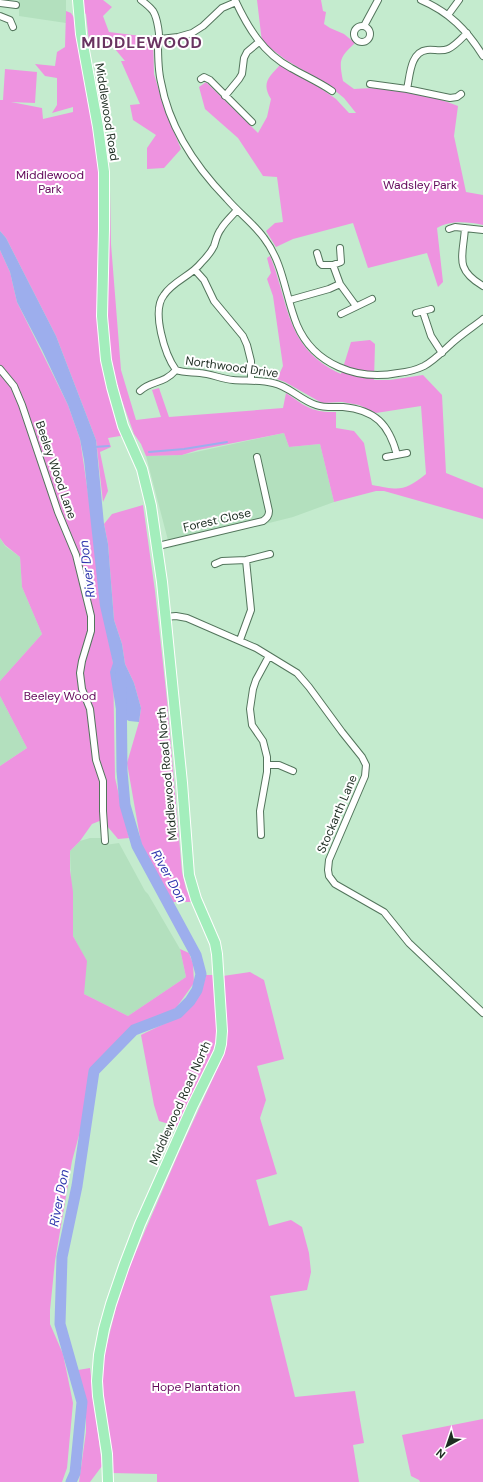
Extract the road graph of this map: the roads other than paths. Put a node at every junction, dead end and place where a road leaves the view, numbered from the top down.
1 (78, 0) edge
2 (140, 0) edge
3 (378, 0) edge
4 (421, 0) edge
5 (459, 0) edge
6 (236, 1) edge
7 (0, 3) edge
8 (16, 5) dead end
9 (448, 15) junction
10 (0, 16) edge
11 (364, 26) dead end
12 (13, 27) dead end
13 (468, 33) junction
14 (160, 39) junction
15 (259, 42) junction
16 (483, 56) edge
17 (201, 79) dead end
18 (370, 84) dead end
19 (407, 88) junction
20 (332, 91) dead end
21 (461, 94) dead end
22 (225, 96) junction
23 (252, 122) dead end
24 (238, 210) junction
25 (104, 228) joint
26 (465, 228) junction
27 (449, 229) dead end
28 (483, 230) edge
29 (340, 248) dead end
30 (317, 254) dead end
31 (333, 265) junction
32 (195, 270) junction
33 (340, 284) junction
34 (483, 286) edge
35 (372, 299) dead end
36 (290, 300) junction
37 (356, 306) junction
38 (432, 309) dead end
39 (423, 312) junction
40 (416, 313) dead end
41 (341, 314) dead end
42 (483, 319) edge
43 (442, 353) junction
44 (0, 369) edge
45 (176, 370) junction
46 (251, 380) junction
47 (140, 391) dead end
48 (407, 453) dead end
49 (397, 455) junction
50 (257, 457) dead end
51 (386, 457) dead end
52 (158, 546) junction
53 (270, 554) dead end
54 (246, 560) junction
55 (215, 564) dead end
56 (165, 617) junction
57 (240, 640) junction
58 (269, 656) junction
59 (268, 765) junction
60 (293, 771) dead end
61 (261, 835) dead end
62 (106, 841) dead end
63 (483, 1013) edge
64 (108, 1482) edge

1 - 25 main road, Middlewood Road
2 - 14 street
3 - 11 street
4 - 9 street
5 - 9 street
6 - 14 street
6 - 15 street
7 - 8 street
9 - 13 street
10 - 12 street
13 - 16 street
13 - 19 street
14 - 24 street
15 - 20 street
15 - 22 street
17 - 22 street
18 - 19 street
19 - 21 street
22 - 23 street
24 - 32 street, Northwood Drive
24 - 36 street
25 - 52 main road, Middlewood Road North
26 - 27 street
26 - 28 street
26 - 34 street
29 - 31 street
30 - 31 street
31 - 33 street
32 - 45 street, Northwood Drive
32 - 46 street
33 - 36 street
33 - 37 street
35 - 37 street
36 - 43 street
37 - 41 street
38 - 39 street
39 - 40 street
39 - 43 street
42 - 43 street
44 - 62 street, Beeley Wood Lane
45 - 46 street, Northwood Drive
45 - 47 street, Northwood Drive
46 - 49 street, Northwood Drive
48 - 49 street
49 - 51 street
50 - 52 street, Forest Close
52 - 56 main road, Middlewood Road North
53 - 54 street
54 - 55 street
54 - 57 street
56 - 57 street, Stockarth Lane
56 - 64 main road, Middlewood Road North
57 - 58 street, Stockarth Lane
58 - 59 street
58 - 63 street, Stockarth Lane
59 - 60 street
59 - 61 street

